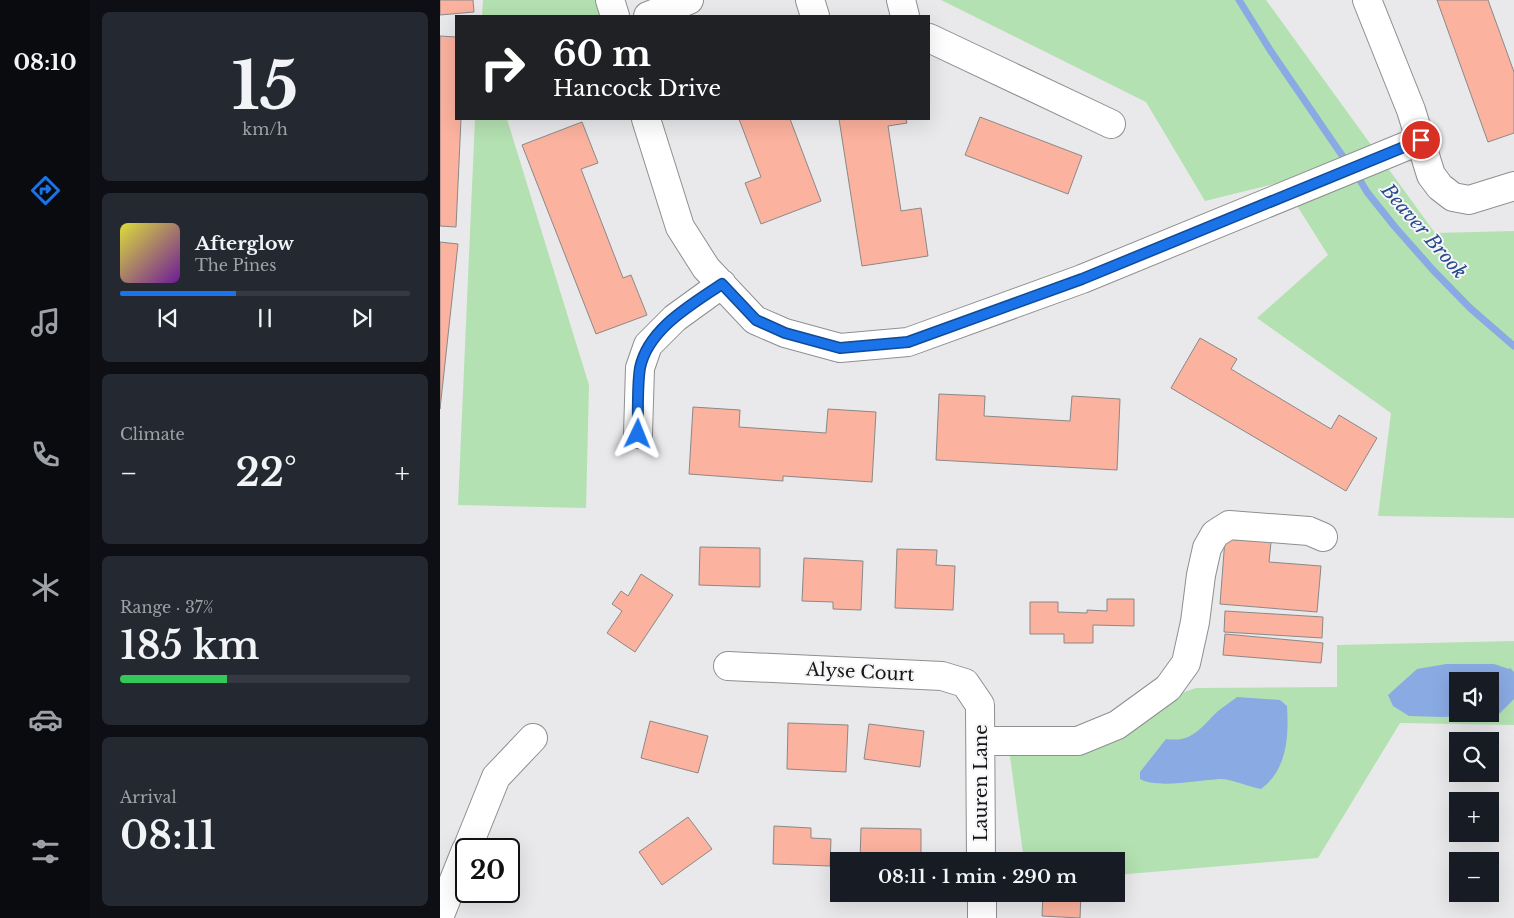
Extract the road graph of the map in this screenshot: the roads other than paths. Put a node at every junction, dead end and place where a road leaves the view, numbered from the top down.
1 (610, 0) edge
2 (689, 0) edge
3 (810, 0) edge
4 (901, 0) edge
5 (1367, 0) edge
6 (615, 15) edge
7 (651, 15) edge
8 (816, 15) edge
9 (906, 15) edge
10 (930, 38) edge
11 (646, 120) edge
12 (1111, 124) dead end
13 (1421, 140) junction
14 (1514, 186) edge
15 (722, 284) junction
16 (638, 434) dead end
17 (1323, 537) dead end
18 (728, 666) dead end
19 (980, 705) joint
20 (533, 738) dead end
21 (981, 742) junction
22 (472, 838) edge
23 (982, 852) edge
24 (455, 879) edge
25 (982, 902) edge
26 (440, 915) edge
27 (982, 918) edge

1 - 6 street
2 - 7 street
3 - 8 street
4 - 9 street
5 - 13 street
10 - 12 street
11 - 15 street
13 - 14 street
13 - 15 street
15 - 16 street
17 - 21 street
18 - 19 street, Alyse Court
19 - 21 street, Lauren Lane
20 - 22 street
21 - 23 street, Lauren Lane
24 - 26 street
25 - 27 street

